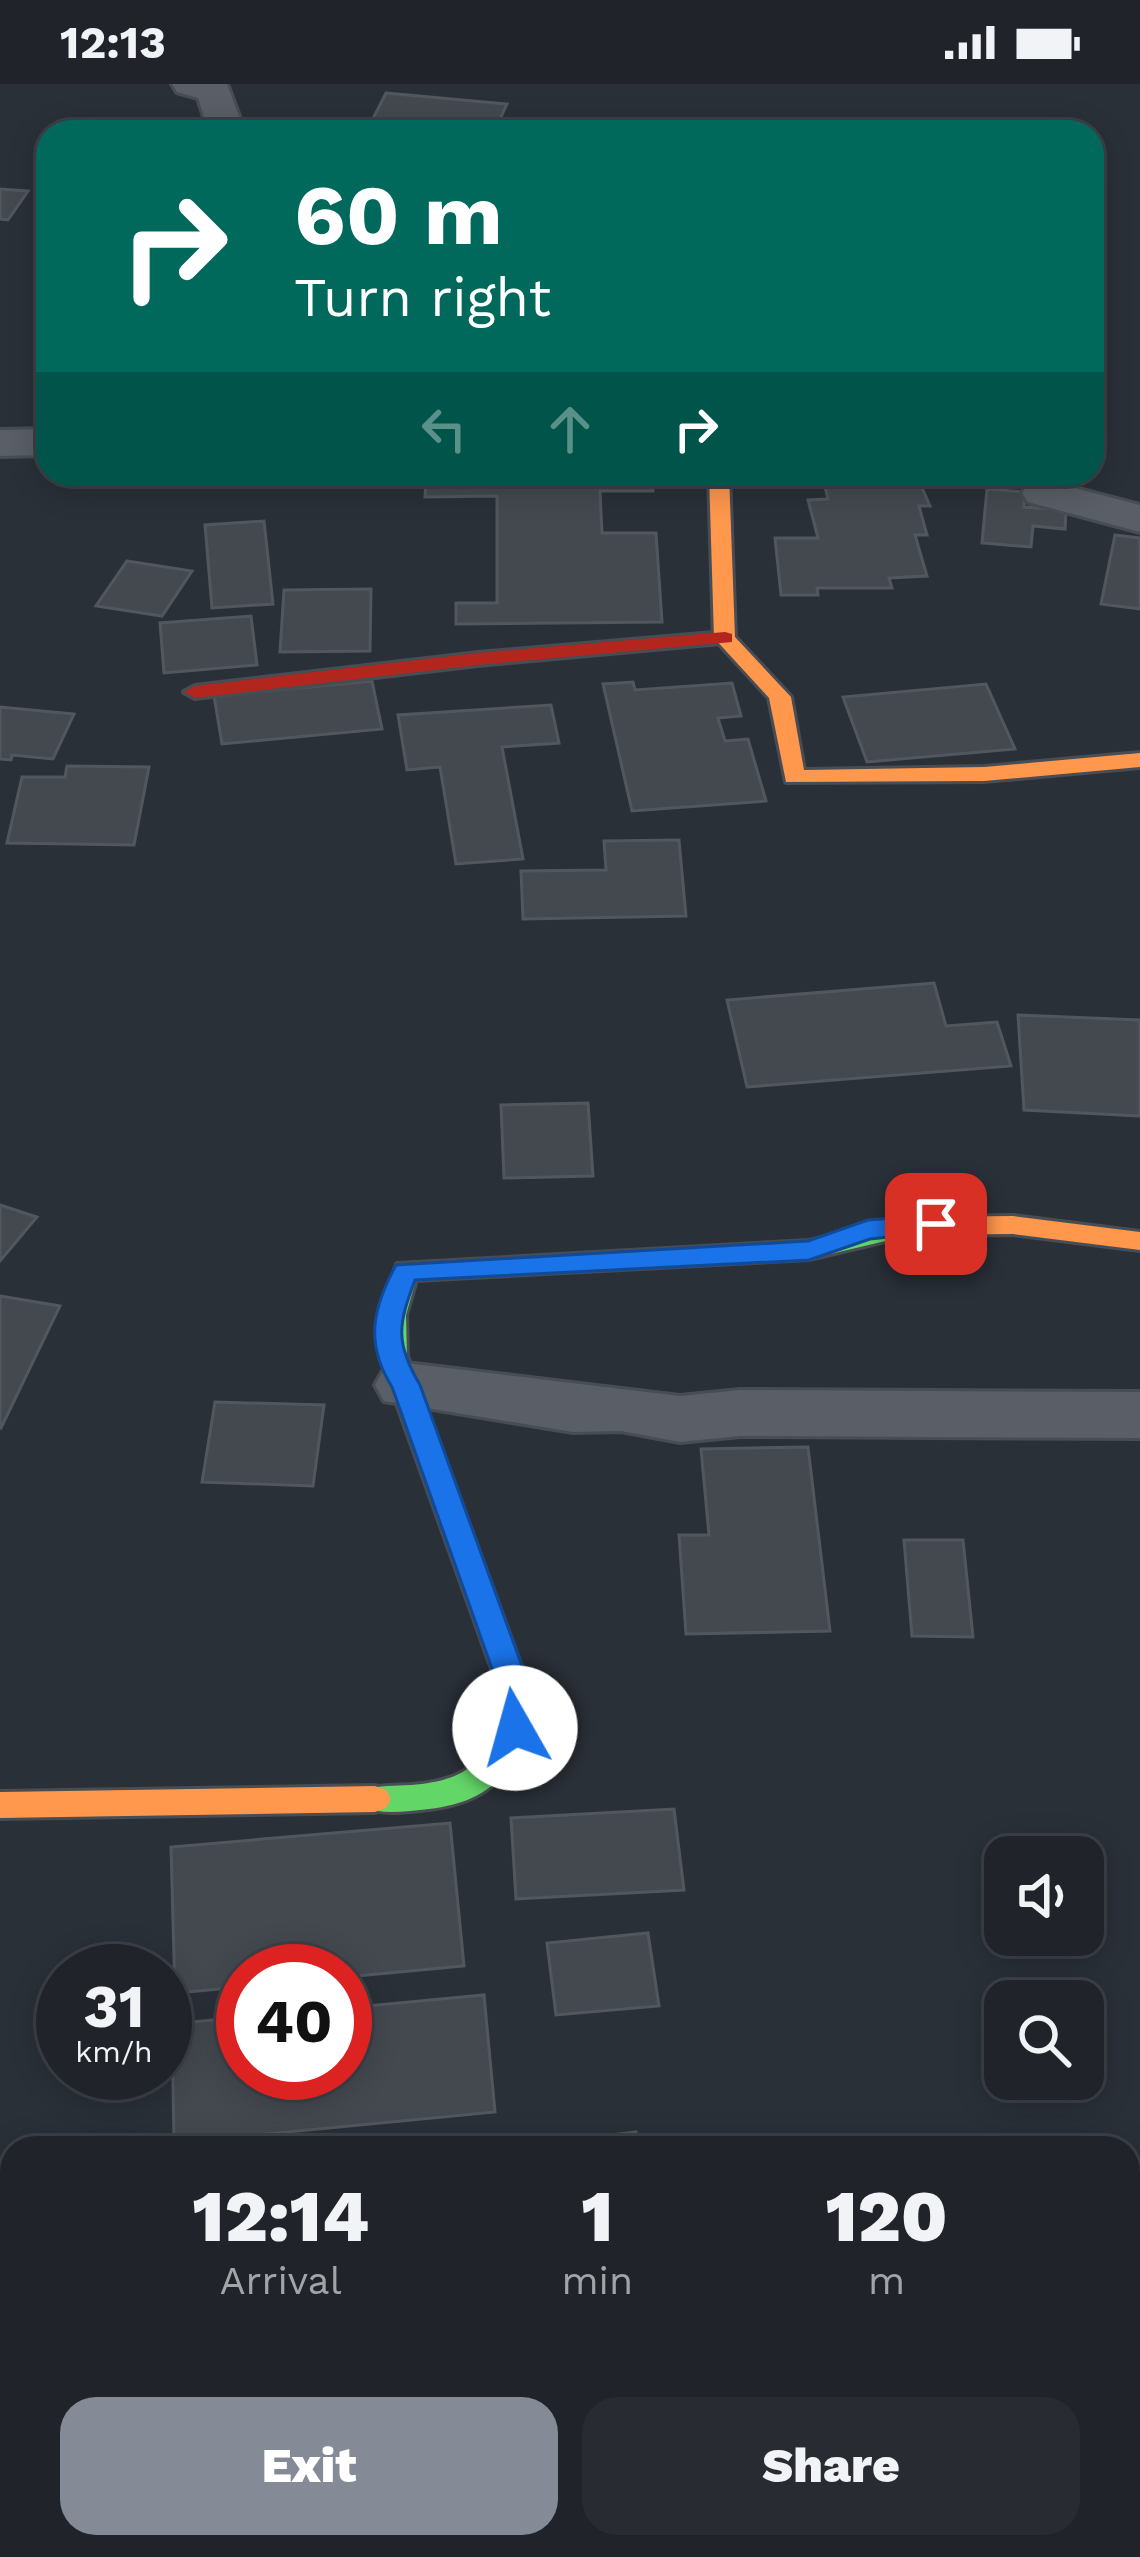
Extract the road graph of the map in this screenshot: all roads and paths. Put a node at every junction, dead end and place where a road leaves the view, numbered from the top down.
1 (210, 86) edge
2 (223, 120) edge
3 (36, 442) edge
4 (0, 443) edge
5 (719, 486) edge
6 (1044, 493) dead end
7 (1140, 519) edge
8 (725, 638) junction
9 (195, 692) dead end
10 (1140, 760) edge
11 (1140, 1241) edge
12 (406, 1385) junction
13 (1140, 1415) edge
14 (0, 1805) edge

1 - 2 street
3 - 4 street
5 - 8 street
6 - 7 street
8 - 9 street
8 - 10 street
11 - 12 street
12 - 13 street
12 - 14 street

